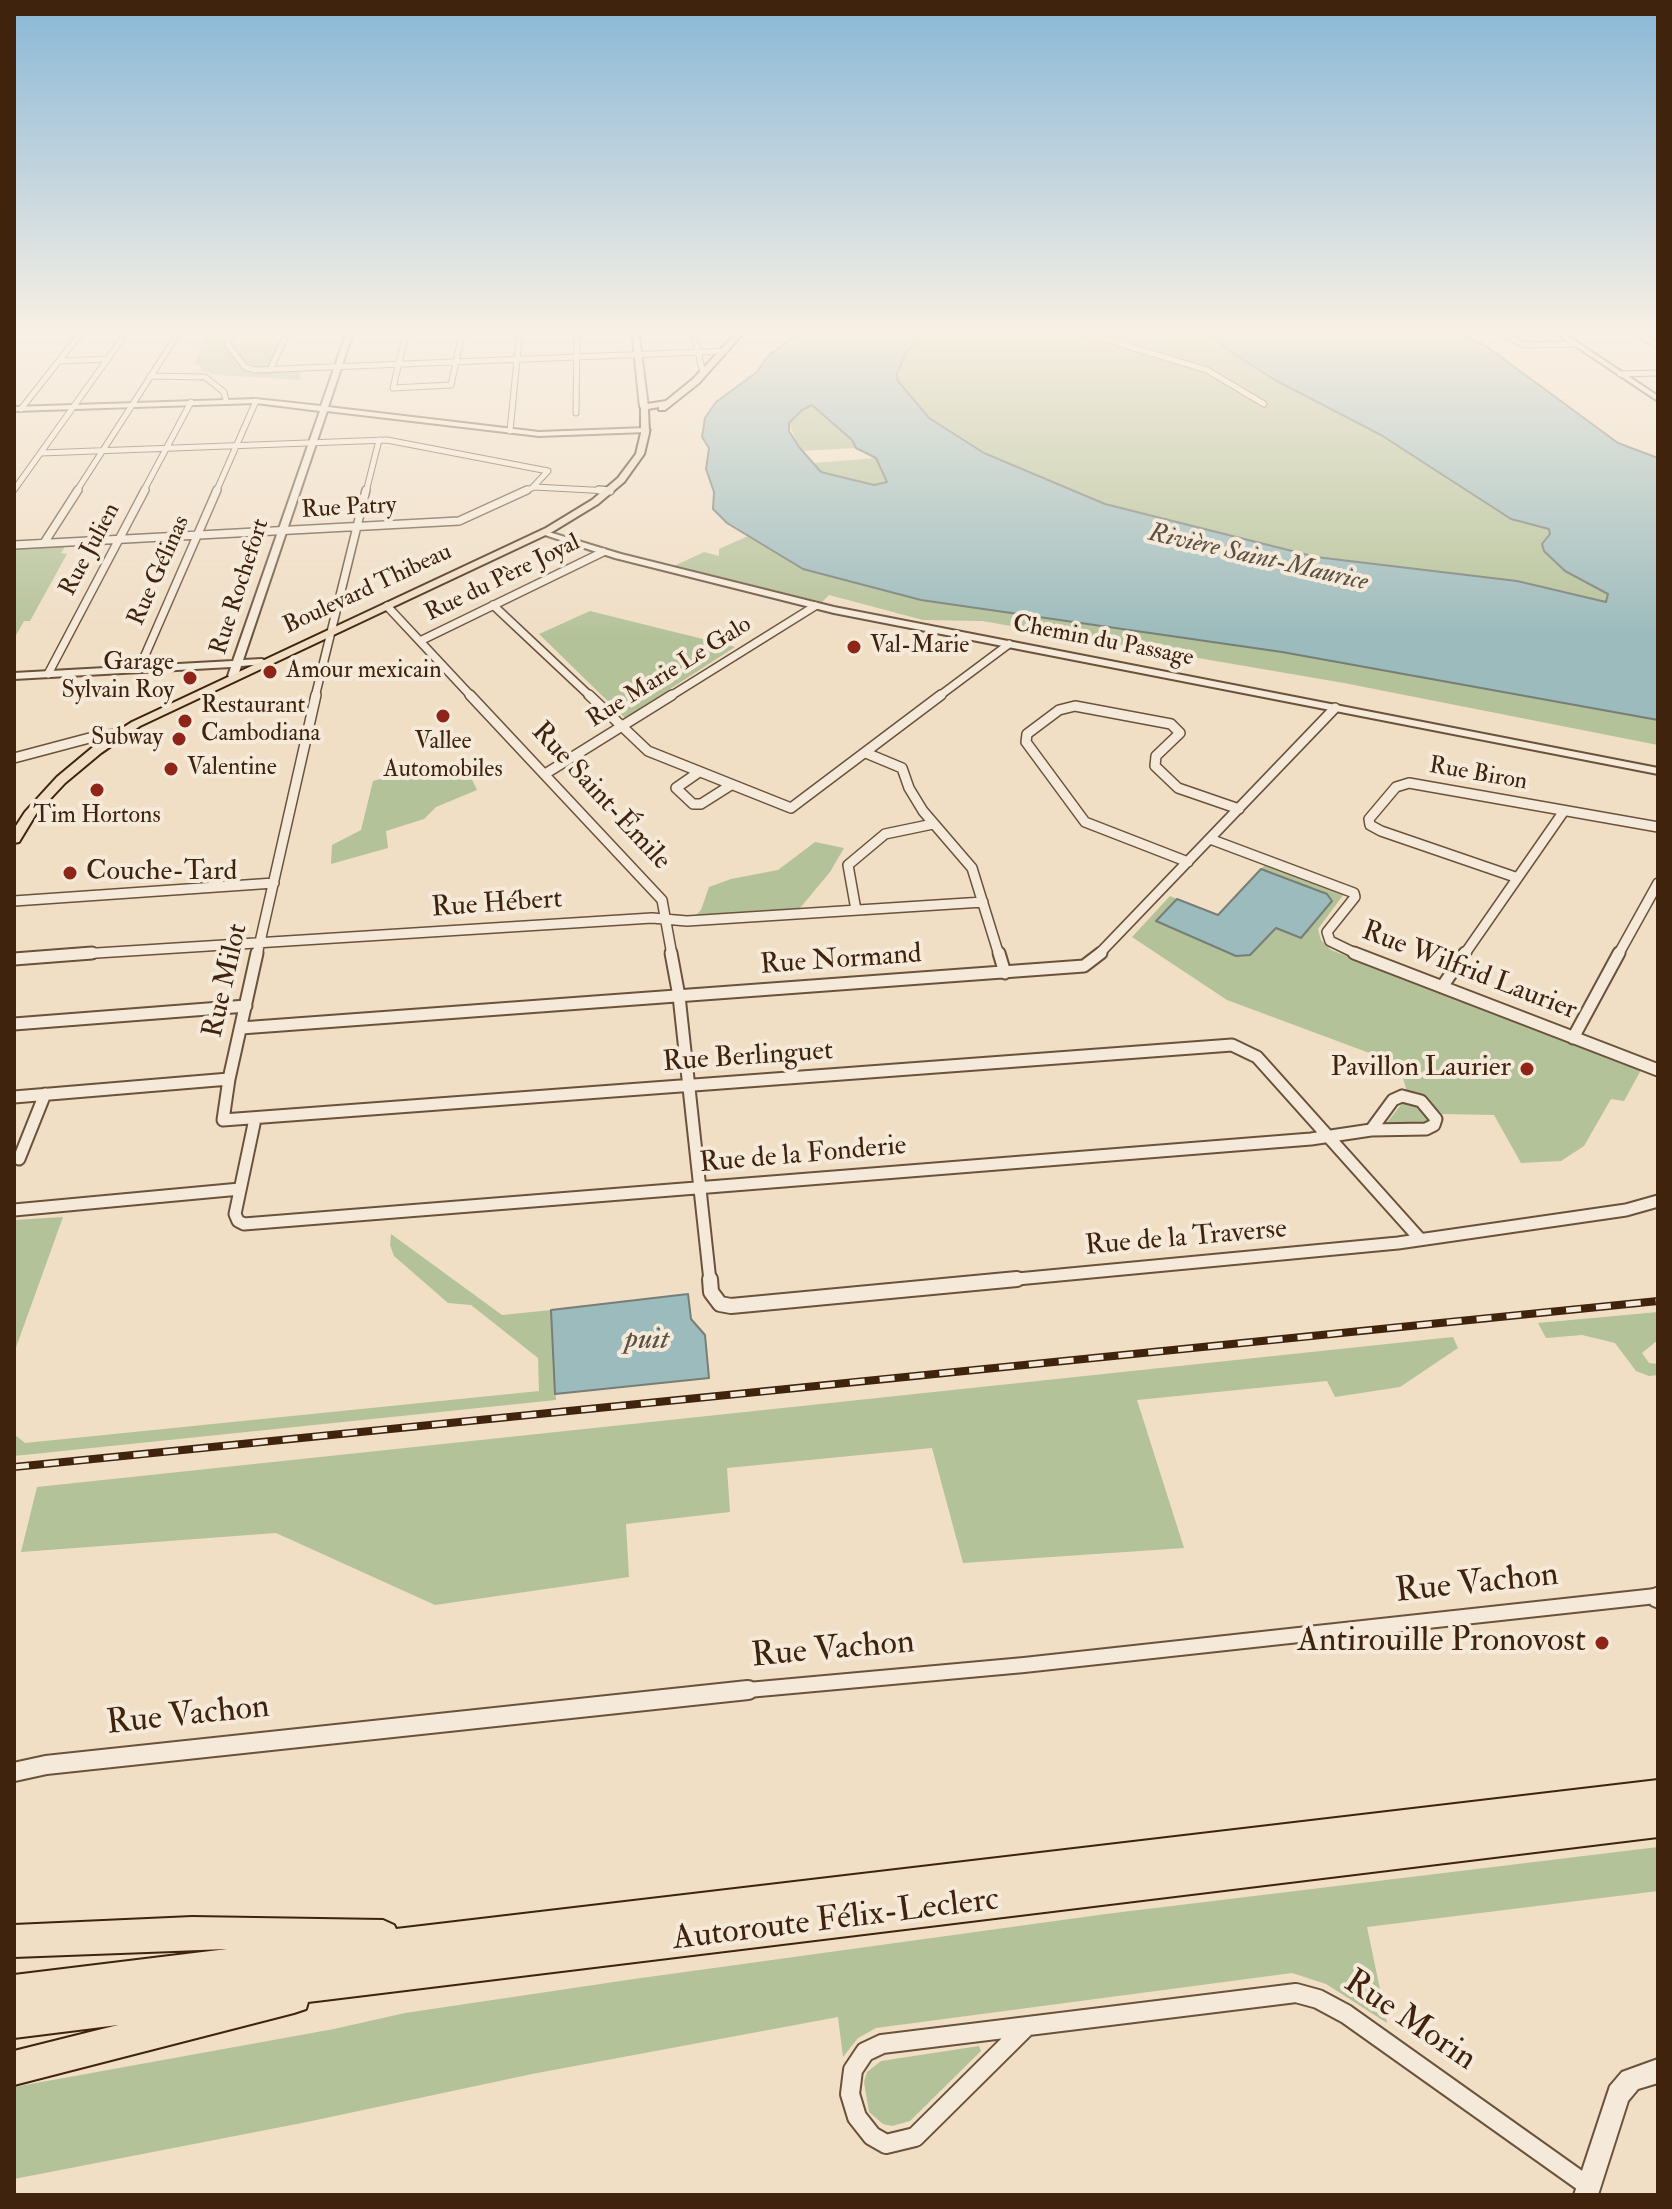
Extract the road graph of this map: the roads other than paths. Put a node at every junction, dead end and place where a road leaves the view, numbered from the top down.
1 (56, 432) edge
2 (114, 432) edge
3 (176, 432) edge
4 (242, 432) edge
5 (314, 432) edge
6 (525, 432) edge
7 (577, 432) edge
8 (644, 432) edge
9 (379, 440) junction
10 (311, 441) junction
11 (237, 444) junction
12 (168, 447) junction
13 (102, 450) junction
14 (41, 453) junction
15 (534, 487) junction
16 (14, 490) edge
17 (610, 491) junction
18 (356, 527) junction
19 (281, 531) junction
20 (545, 532) junction
21 (197, 535) junction
22 (119, 539) junction
23 (44, 543) junction
24 (14, 545) edge
25 (603, 552) junction
26 (493, 605) junction
27 (387, 606) junction
28 (815, 606) junction
29 (331, 631) junction
30 (420, 641) junction
31 (1009, 644) junction
32 (139, 669) junction
33 (234, 670) junction
34 (48, 674) junction
35 (14, 676) edge
36 (1335, 708) junction
37 (622, 727) junction
38 (119, 734) junction
39 (866, 753) junction
40 (14, 758) edge
41 (1658, 771) edge
42 (699, 772) junction
43 (545, 774) junction
44 (731, 785) junction
45 (1239, 809) junction
46 (1564, 811) junction
47 (933, 824) junction
48 (1658, 827) edge
49 (14, 839) edge
50 (1210, 839) junction
51 (1188, 862) junction
52 (1515, 877) junction
53 (274, 883) junction
54 (1658, 883) edge
55 (14, 901) edge
56 (983, 902) junction
57 (856, 910) junction
58 (667, 919) junction
59 (260, 943) junction
60 (14, 959) edge
61 (1005, 973) junction
62 (1442, 987) junction
63 (679, 996) junction
64 (246, 1006) junction
65 (14, 1024) edge
66 (241, 1028) junction
67 (1573, 1038) junction
68 (1658, 1070) edge
69 (229, 1079) junction
70 (687, 1086) junction
71 (45, 1094) junction
72 (14, 1097) edge
73 (255, 1119) junction
74 (1371, 1130) junction
75 (1329, 1137) junction
76 (19, 1159) dead end
77 (699, 1188) junction
78 (240, 1189) junction
79 (1658, 1201) edge
80 (14, 1210) edge
81 (1420, 1239) junction
82 (717, 1303) joint
83 (1657, 1597) edge
84 (14, 1772) edge
85 (1658, 1795) edge
86 (1658, 1822) edge
87 (459, 1938) junction
88 (14, 1941) edge
89 (367, 1978) junction
90 (14, 1991) edge
91 (14, 2021) edge
92 (1026, 2027) junction
93 (14, 2068) edge
94 (1658, 2071) edge
95 (1587, 2190) edge

1 - 14 street
2 - 13 street
3 - 12 street, Rue Julien
4 - 11 street, Rue Gélinas
5 - 10 street, Rue Rochefort
6 - 7 street
8 - 17 main road, Boulevard Thibeau
9 - 10 street
9 - 15 street
9 - 18 street, Rue Milot
10 - 11 street
10 - 19 street, Rue Rochefort
11 - 12 street
11 - 21 street, Rue Gélinas
12 - 13 street
12 - 22 street, Rue Julien
13 - 14 street
13 - 23 street
14 - 16 street
15 - 17 street
15 - 18 street, Rue Patry
17 - 20 main road, Boulevard Thibeau
18 - 19 street, Rue Patry
18 - 29 street, Rue Milot
19 - 21 street, Rue Patry
19 - 33 street, Rue Rochefort
20 - 25 street, Chemin du Passage
20 - 27 main road, Boulevard Thibeau
21 - 22 street, Rue Patry
21 - 32 street, Rue Gélinas
22 - 23 street, Rue Patry
22 - 34 street, Rue Julien
23 - 24 street, Rue Patry
25 - 26 street, Rue du Père Joyal
25 - 28 street, Chemin du Passage
26 - 30 street, Rue du Père Joyal
26 - 37 street
27 - 29 main road, Boulevard Thibeau
27 - 30 street, Rue Saint-Émile
28 - 31 street, Chemin du Passage
28 - 37 street, Rue Marie Le Galo
29 - 33 main road, Boulevard Thibeau
29 - 53 street, Rue Milot
30 - 43 street, Rue Saint-Émile
31 - 36 street, Chemin du Passage
31 - 39 street
32 - 33 street
32 - 34 street
33 - 38 main road, Boulevard Thibeau
34 - 35 street
36 - 41 street, Chemin du Passage
36 - 45 street, Rue Normand
37 - 42 street
37 - 43 street, Rue Marie Le Galo
38 - 40 street
38 - 49 main road, Boulevard Thibeau
39 - 44 street
39 - 47 street
42 - 44 street
42 - 44 street
43 - 58 street, Rue Saint-Émile
45 - 50 street, Rue Normand
45 - 51 street
46 - 48 street, Rue Biron
46 - 52 street
46 - 52 street, Rue Biron
47 - 56 street
47 - 57 street
50 - 51 street, Rue Normand
50 - 62 street, Rue Wilfrid Laurier
51 - 61 street, Rue Normand
52 - 62 street
53 - 55 street
53 - 59 street, Rue Milot
54 - 67 street
56 - 57 street, Rue Hébert
56 - 61 street
57 - 58 street, Rue Hébert
58 - 59 street, Rue Hébert
58 - 63 street, Rue Saint-Émile
59 - 60 street, Rue Hébert
59 - 64 street, Rue Milot
61 - 63 street, Rue Normand
62 - 67 street, Rue Wilfrid Laurier
63 - 66 street, Rue Normand
63 - 70 street, Rue Saint-Émile
64 - 65 street
64 - 66 street, Rue Milot
66 - 69 street, Rue Milot
67 - 68 street, Rue Wilfrid Laurier
69 - 71 street
69 - 73 street, Rue Milot
70 - 73 street, Rue Berlinguet
70 - 75 street, Rue Berlinguet
70 - 77 street, Rue Saint-Émile
71 - 72 street
71 - 76 street
73 - 78 street
74 - 74 street, Rue de la Fonderie
74 - 75 street, Rue de la Fonderie
75 - 77 street, Rue de la Fonderie
75 - 81 street
77 - 78 street, Rue de la Fonderie
77 - 82 street, Rue Saint-Émile
78 - 80 street
79 - 81 street, Rue de la Traverse
81 - 82 street, Rue de la Traverse
83 - 84 street, Rue Vachon
85 - 87 highway, Autoroute Félix-Leclerc
86 - 89 highway, Autoroute Félix-Leclerc
87 - 88 highway
87 - 90 highway, Autoroute Félix-Leclerc
89 - 91 highway, Autoroute Félix-Leclerc
89 - 93 highway
92 - 92 street, Rue Morin
92 - 95 street, Rue Morin
94 - 95 street

